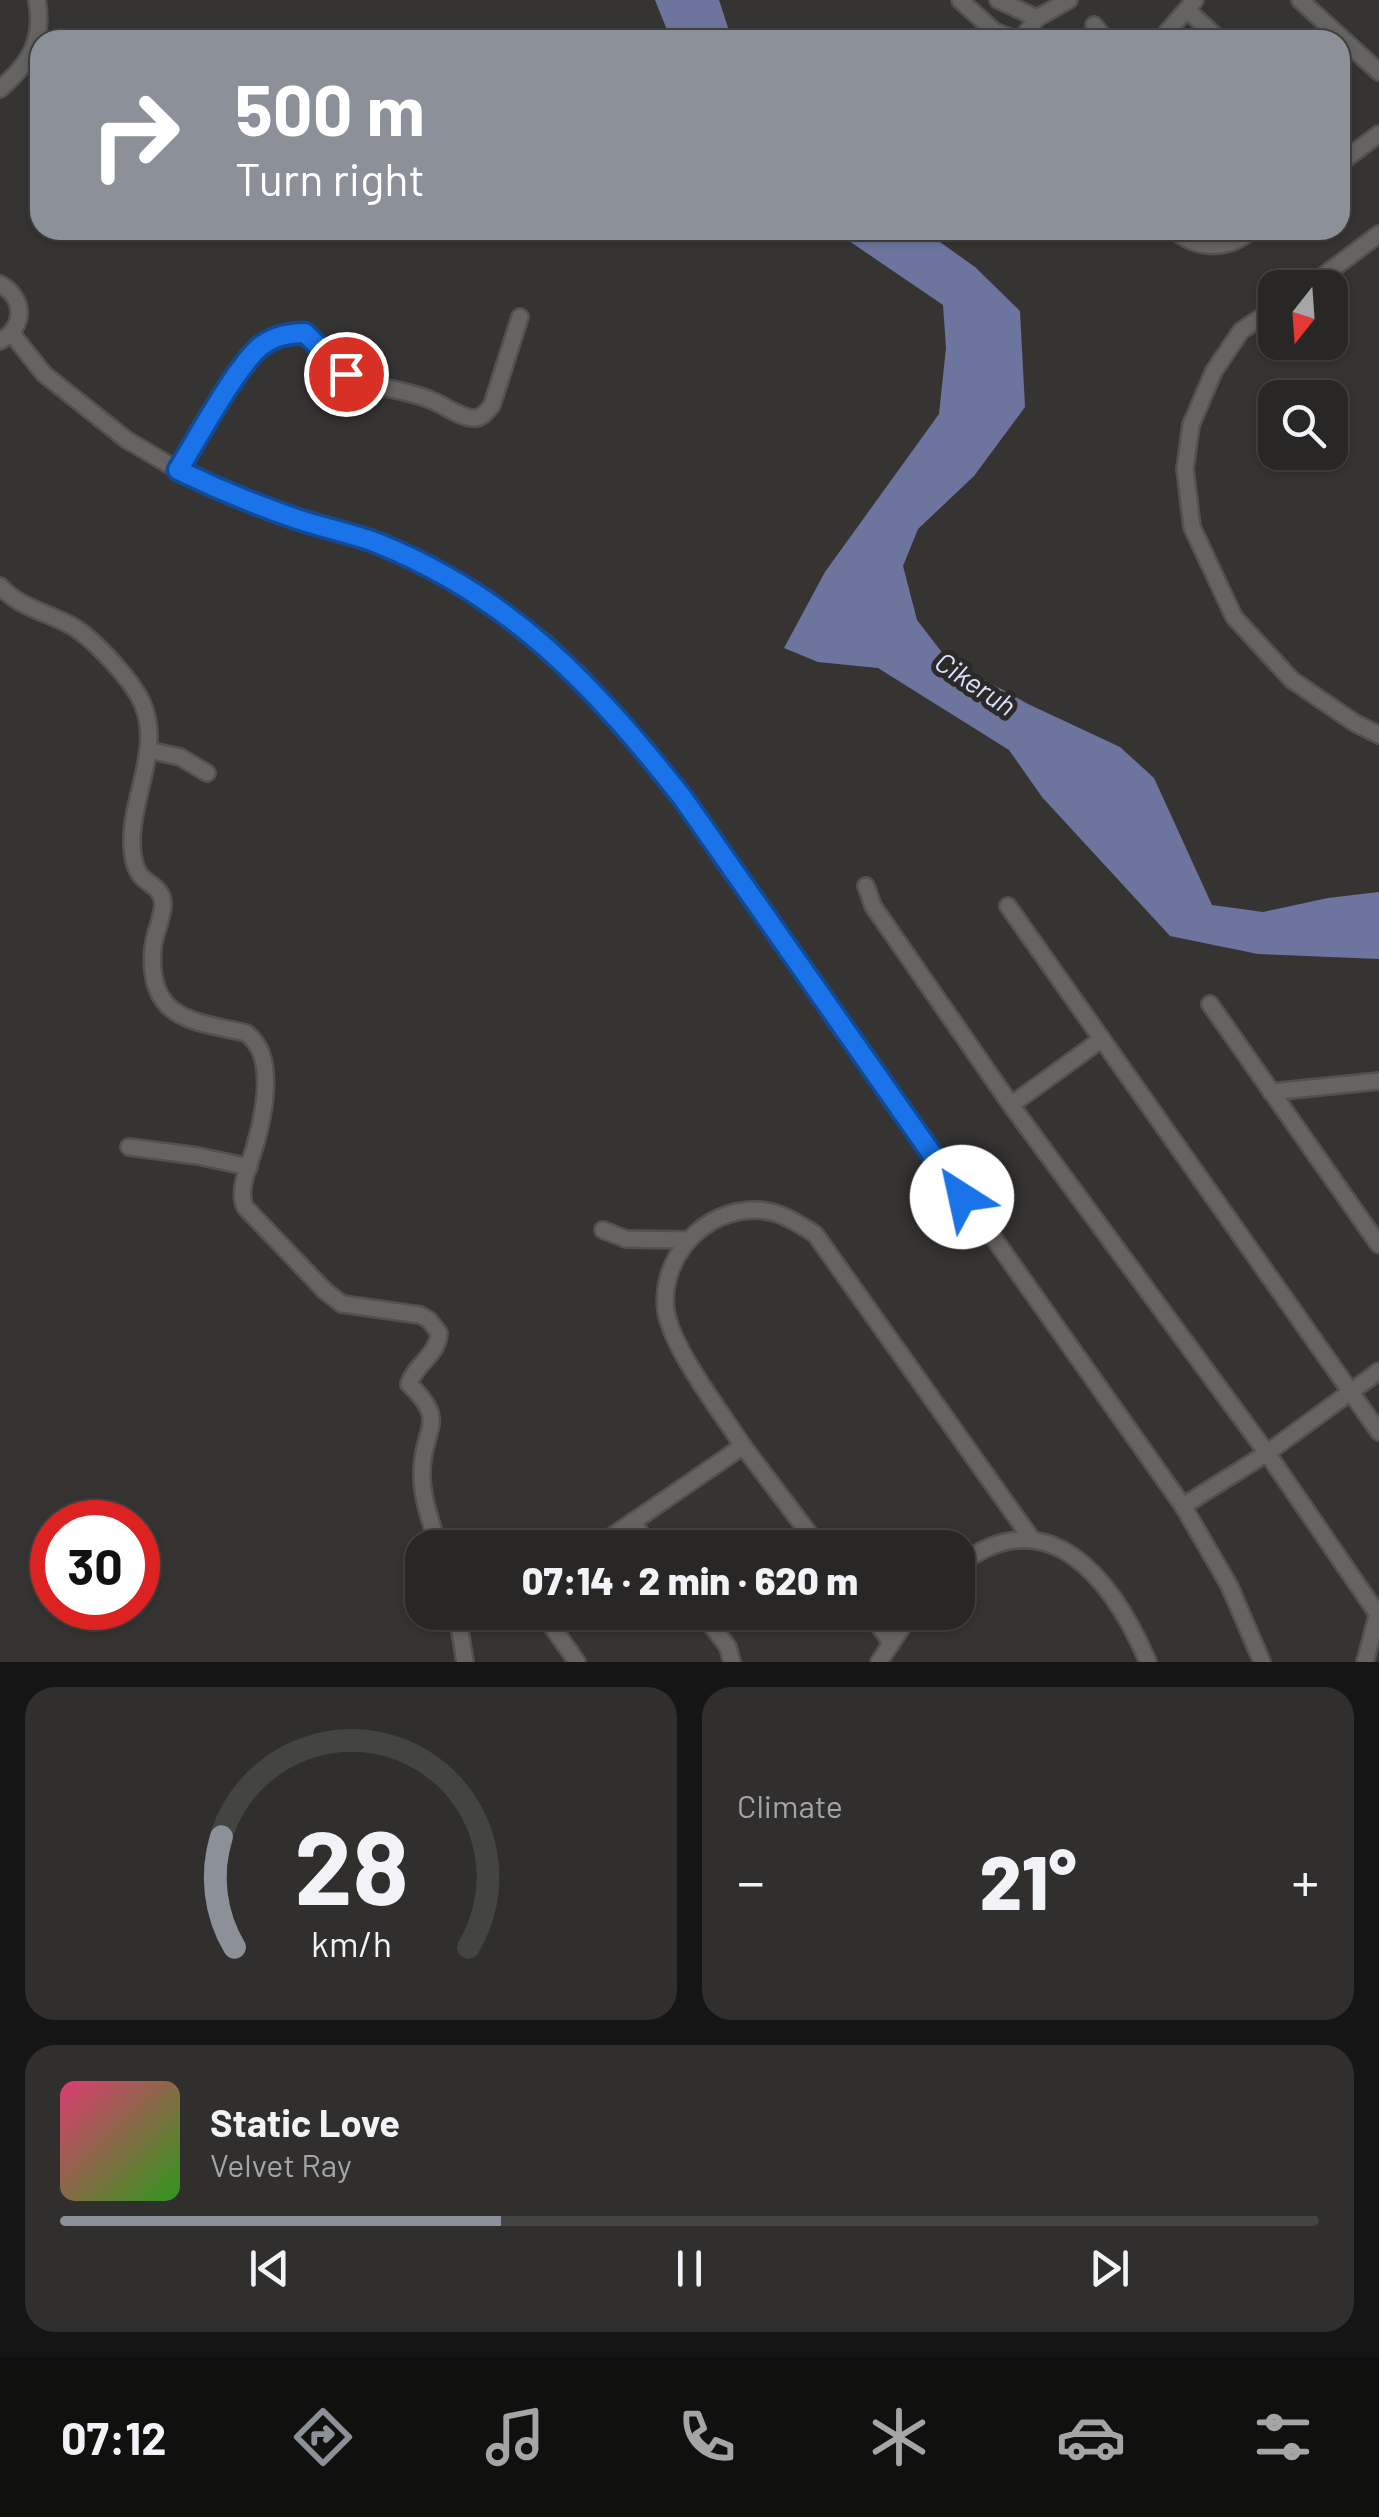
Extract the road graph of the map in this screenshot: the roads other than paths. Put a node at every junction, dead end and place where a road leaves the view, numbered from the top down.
1 (37, 0) edge
2 (960, 0) edge
3 (998, 0) edge
4 (1069, 0) edge
5 (1300, 0) edge
6 (1191, 5) edge
7 (1038, 18) junction
8 (1094, 25) dead end
9 (38, 30) edge
10 (993, 30) edge
11 (1028, 30) edge
12 (1098, 30) edge
13 (1169, 30) edge
14 (1212, 30) edge
15 (1333, 30) edge
16 (1350, 46) edge
17 (30, 58) edge
18 (1379, 72) edge
19 (0, 90) edge
20 (1379, 134) edge
21 (1350, 152) edge
22 (1379, 234) edge
23 (1192, 240) edge
24 (1207, 240) edge
25 (1240, 240) edge
26 (1213, 247) junction
27 (1331, 270) edge
28 (0, 284) edge
29 (520, 317) dead end
30 (1258, 320) edge
31 (6, 337) edge
32 (178, 470) junction
33 (0, 586) edge
34 (1379, 735) edge
35 (148, 750) junction
36 (207, 773) dead end
37 (866, 886) dead end
38 (1008, 906) dead end
39 (1210, 1004) dead end
40 (1102, 1039) junction
41 (1379, 1082) edge
42 (1271, 1092) junction
43 (1011, 1105) junction
44 (129, 1148) dead end
45 (249, 1167) junction
46 (604, 1230) dead end
47 (687, 1240) junction
48 (1379, 1245) edge
49 (1379, 1371) edge
50 (1350, 1392) junction
51 (1379, 1432) edge
52 (743, 1446) junction
53 (1267, 1453) junction
54 (1183, 1506) junction
55 (632, 1522) junction
56 (433, 1530) edge
57 (621, 1530) edge
58 (638, 1530) edge
59 (806, 1530) edge
60 (1031, 1538) junction
61 (975, 1558) edge
62 (1378, 1614) edge
63 (460, 1630) edge
64 (554, 1630) edge
65 (715, 1630) edge
66 (882, 1630) edge
67 (899, 1630) edge
68 (891, 1642) junction
69 (466, 1662) edge
70 (576, 1662) edge
71 (732, 1662) edge
72 (879, 1662) edge
73 (1148, 1662) edge
74 (1262, 1662) edge
75 (1365, 1662) edge

1 - 9 street
2 - 10 street
3 - 7 street
4 - 7 street
5 - 15 street
6 - 13 street
6 - 14 street
7 - 11 street
8 - 12 street
16 - 18 street
17 - 19 street
20 - 21 street
22 - 27 street
23 - 26 street
24 - 26 street
25 - 26 street
28 - 31 street
29 - 32 street
30 - 34 street
31 - 32 street
32 - 54 street
33 - 35 street
35 - 36 street
35 - 45 street
37 - 43 street
38 - 40 street
39 - 42 street
40 - 43 street
40 - 50 street
41 - 42 street
42 - 48 street
43 - 53 street
44 - 45 street
45 - 56 street
46 - 47 street
47 - 52 street
47 - 60 street
49 - 50 street
50 - 51 street
50 - 53 street
52 - 55 street
52 - 59 street
53 - 54 street
53 - 62 street
54 - 74 street
55 - 57 street
55 - 58 street
60 - 61 street
60 - 73 street
62 - 75 street
63 - 69 street
64 - 70 street
65 - 71 street
66 - 68 street
67 - 68 street
68 - 72 street

